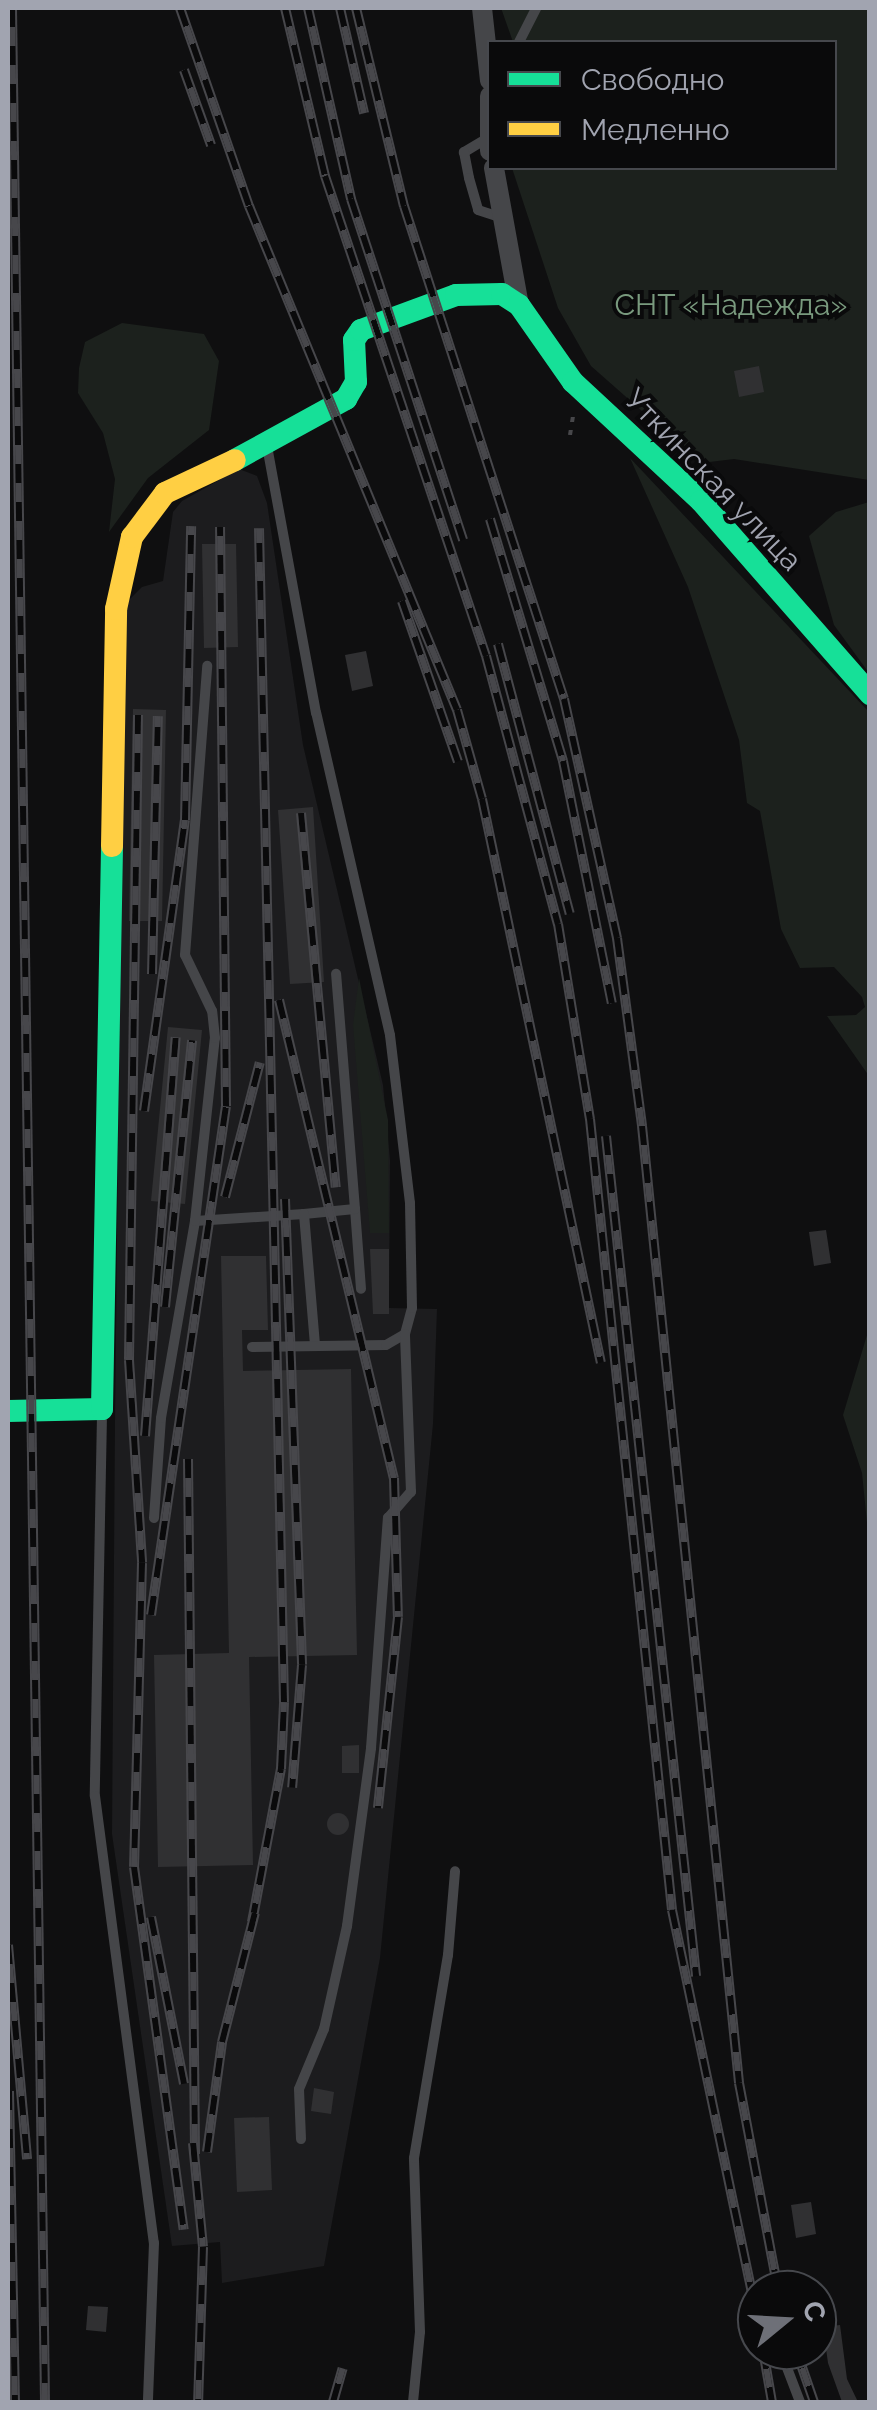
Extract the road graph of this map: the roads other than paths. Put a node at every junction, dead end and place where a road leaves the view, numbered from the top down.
1 (482, 8) edge
2 (536, 8) edge
3 (520, 40) edge
4 (487, 54) edge
5 (487, 145) edge
6 (495, 170) edge
7 (508, 218) junction
8 (519, 304) junction
9 (266, 446) junction
10 (207, 666) dead end
11 (870, 694) edge
12 (336, 974) dead end
13 (355, 1209) junction
14 (304, 1214) junction
15 (195, 1221) junction
16 (361, 1288) dead end
17 (405, 1334) junction
18 (252, 1346) dead end
19 (315, 1346) junction
20 (102, 1409) junction
21 (8, 1411) edge
22 (154, 1518) dead end
23 (455, 1871) dead end
24 (300, 2140) dead end
25 (788, 2370) edge
26 (148, 2402) edge
27 (412, 2402) edge
28 (800, 2402) edge

1 - 4 street
2 - 3 lane
5 - 7 lane
6 - 7 street
7 - 8 street
8 - 9 street
8 - 11 street, Уткинская улица
9 - 17 lane
9 - 20 street
10 - 15 lane
12 - 13 lane
13 - 14 lane
13 - 16 lane
14 - 15 lane
14 - 19 lane
15 - 22 lane
17 - 19 lane
17 - 24 lane
18 - 19 lane
20 - 21 street
20 - 26 lane
23 - 27 lane
25 - 28 lane

